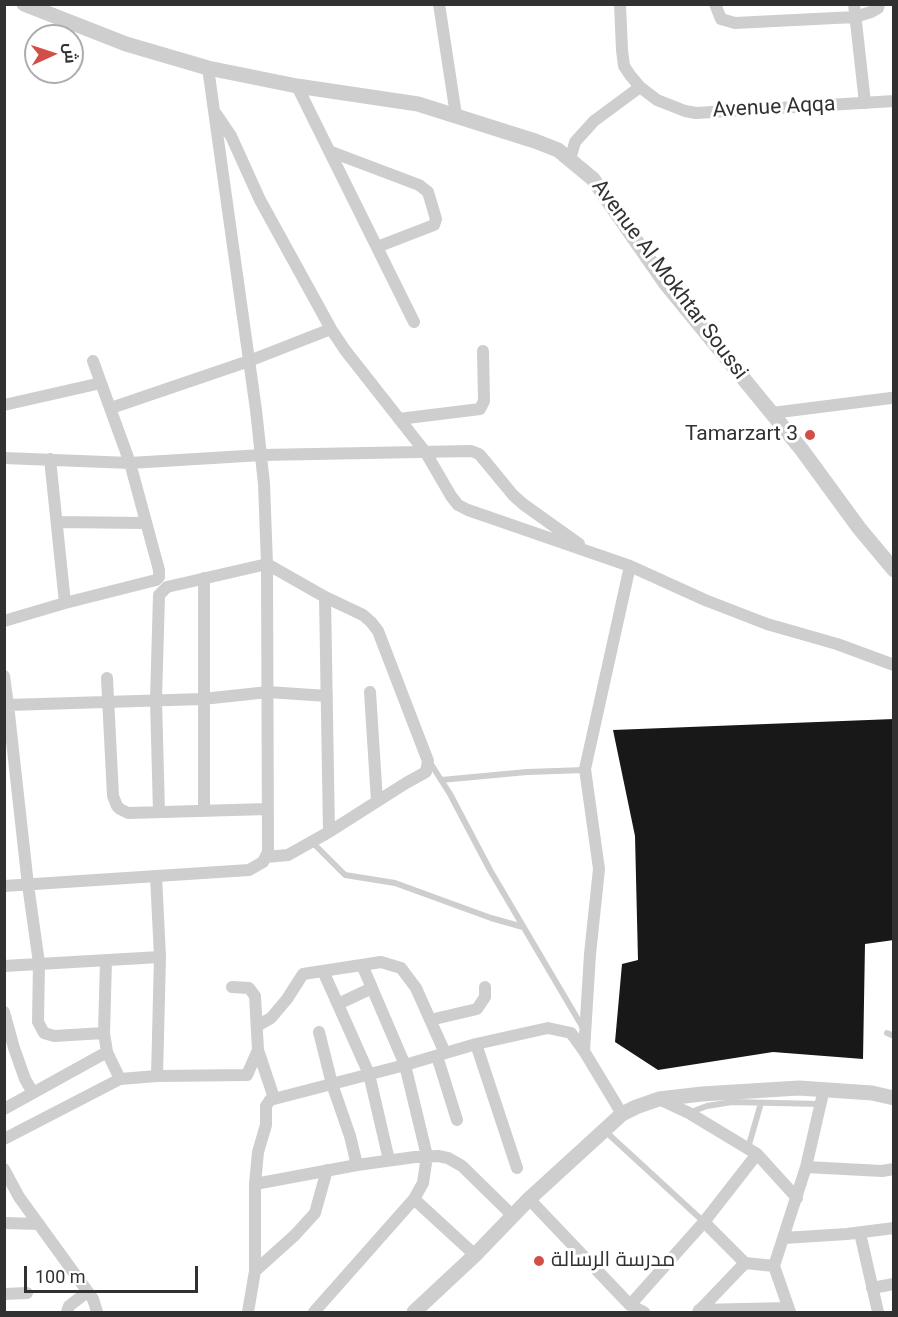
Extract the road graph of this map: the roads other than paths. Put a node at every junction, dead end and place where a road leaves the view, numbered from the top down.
1 (24, 4) edge
2 (439, 4) edge
3 (620, 4) edge
4 (715, 4) edge
5 (879, 4) edge
6 (854, 10) edge
7 (208, 68) junction
8 (297, 86) junction
9 (640, 87) junction
10 (894, 101) edge
11 (865, 104) junction
12 (213, 110) junction
13 (456, 115) junction
14 (329, 151) junction
15 (570, 160) junction
16 (377, 247) junction
17 (414, 322) dead end
18 (331, 329) junction
19 (483, 351) dead end
20 (93, 361) dead end
21 (249, 361) junction
22 (101, 383) junction
23 (891, 398) dead end
24 (4, 405) edge
25 (111, 408) junction
26 (772, 413) junction
27 (399, 419) junction
28 (426, 453) junction
29 (262, 455) junction
30 (4, 458) edge
31 (50, 459) junction
32 (130, 462) junction
33 (57, 522) junction
34 (146, 523) junction
35 (592, 554) junction
36 (267, 564) junction
37 (630, 566) junction
38 (894, 570) edge
39 (204, 578) junction
40 (325, 597) junction
41 (65, 603) junction
42 (4, 621) edge
43 (894, 665) edge
44 (4, 676) edge
45 (106, 678) dead end
46 (268, 692) junction
47 (370, 692) dead end
48 (327, 696) junction
49 (203, 699) junction
50 (6, 700) edge
51 (156, 700) junction
52 (108, 701) junction
53 (429, 761) junction
54 (585, 770) junction
55 (441, 780) junction
56 (377, 801) junction
57 (268, 809) junction
58 (204, 810) junction
59 (159, 812) junction
60 (329, 832) junction
61 (312, 842) junction
62 (266, 857) junction
63 (156, 876) junction
64 (28, 885) junction
65 (4, 886) edge
66 (523, 927) junction
67 (160, 957) junction
68 (106, 960) junction
69 (39, 963) junction
70 (362, 964) junction
71 (4, 966) edge
72 (323, 971) junction
73 (232, 987) dead end
74 (485, 987) dead end
75 (372, 988) junction
76 (338, 1004) junction
77 (4, 1012) edge
78 (430, 1020) junction
79 (257, 1026) junction
80 (584, 1030) junction
81 (319, 1032) dead end
82 (104, 1033) junction
83 (476, 1044) junction
84 (258, 1050) junction
85 (585, 1051) junction
86 (107, 1052) junction
87 (441, 1054) junction
88 (405, 1065) junction
89 (369, 1074) junction
90 (157, 1076) junction
91 (120, 1078) junction
92 (332, 1084) junction
93 (33, 1093) junction
94 (822, 1097) junction
95 (274, 1098) junction
96 (894, 1098) edge
97 (659, 1099) junction
98 (761, 1103) junction
99 (4, 1109) edge
100 (689, 1113) junction
101 (622, 1114) junction
102 (457, 1120) dead end
103 (604, 1131) junction
104 (4, 1139) edge
105 (752, 1151) junction
106 (427, 1156) junction
107 (389, 1160) junction
108 (357, 1165) junction
109 (806, 1167) junction
110 (517, 1168) dead end
111 (4, 1169) edge
112 (894, 1169) edge
113 (327, 1170) junction
114 (255, 1184) junction
115 (797, 1198) junction
116 (414, 1199) junction
117 (529, 1199) junction
118 (513, 1216) junction
119 (704, 1222) junction
120 (4, 1223) edge
121 (39, 1224) junction
122 (894, 1228) edge
123 (860, 1233) junction
124 (784, 1238) junction
125 (476, 1256) junction
126 (745, 1263) junction
127 (774, 1266) junction
128 (255, 1271) junction
129 (894, 1284) edge
130 (872, 1288) junction
131 (27, 1293) dead end
132 (86, 1293) junction
133 (4, 1294) edge
134 (630, 1305) junction
135 (789, 1310) edge
136 (699, 1311) edge
137 (68, 1312) edge
138 (97, 1312) edge
139 (248, 1312) edge
140 (314, 1312) edge
141 (414, 1312) edge
142 (644, 1312) edge
143 (878, 1312) edge

1 - 7 street, Avenue Al Mokhtar Soussi
2 - 13 street
3 - 9 street, Avenue Aqqa
4 - 6 street
5 - 6 street
6 - 11 street
7 - 8 street, Avenue Al Mokhtar Soussi
7 - 12 street
8 - 13 street, Avenue Al Mokhtar Soussi
8 - 14 street
9 - 11 street, Avenue Aqqa
9 - 15 street
10 - 11 street, Avenue Aqqa
12 - 18 street
12 - 21 street
13 - 15 street, Avenue Al Mokhtar Soussi
14 - 16 street
14 - 16 street
15 - 26 street, Avenue Al Mokhtar Soussi
16 - 17 street
18 - 21 street
18 - 27 street
19 - 27 street
20 - 22 street
21 - 25 street
21 - 29 street
22 - 24 street
22 - 25 street
23 - 26 street
25 - 32 street
26 - 38 street, Avenue Al Mokhtar Soussi
27 - 28 street
28 - 29 street
28 - 35 street
28 - 35 street
29 - 32 street
29 - 36 street
30 - 31 street
31 - 32 street
31 - 33 street
32 - 34 street
33 - 34 street
33 - 41 street
34 - 41 street
35 - 37 street
36 - 39 street
36 - 40 street
36 - 46 street
37 - 43 street
37 - 54 street
39 - 49 street
39 - 51 street
40 - 48 street
40 - 53 street
41 - 42 street
44 - 50 street
45 - 52 street
46 - 48 street
46 - 49 street
46 - 57 street
47 - 56 street
48 - 60 street
49 - 51 street
49 - 58 street
50 - 52 street
50 - 64 street
51 - 52 street
51 - 59 street
52 - 59 street
53 - 55 lane
53 - 56 street
54 - 55 lane
54 - 80 street
55 - 66 lane
56 - 60 street
57 - 58 street
57 - 62 street
58 - 59 street
60 - 61 street
61 - 62 street
61 - 66 lane
62 - 63 street
63 - 64 street
63 - 67 street
64 - 65 street
64 - 69 street
66 - 80 lane
67 - 68 street
67 - 90 street
68 - 69 street
68 - 82 street
69 - 71 street
69 - 82 street
70 - 72 street
70 - 75 street
70 - 78 street
72 - 76 street
72 - 79 street
73 - 79 street
74 - 78 street
75 - 76 street
75 - 88 street
76 - 89 street
77 - 93 street
78 - 87 street
79 - 84 street
80 - 85 street
81 - 92 street
82 - 86 street
83 - 85 street
83 - 87 street
83 - 110 street
84 - 90 street
84 - 95 street
85 - 101 street
86 - 91 street
86 - 93 street
87 - 88 street
87 - 102 street
88 - 89 street
88 - 106 street
89 - 92 street
89 - 107 street
90 - 91 street
91 - 104 street
92 - 95 street
92 - 108 street
93 - 99 street
94 - 96 street
94 - 97 street
94 - 98 lane
94 - 109 street
95 - 114 street
97 - 100 street
97 - 101 street
98 - 100 lane
98 - 105 lane
100 - 105 street
101 - 103 street
103 - 117 street
103 - 119 lane
105 - 115 street
105 - 119 street
106 - 107 street
106 - 116 street
106 - 118 street
107 - 108 street
108 - 113 street
109 - 112 street
109 - 115 street
111 - 121 street
113 - 114 street
113 - 128 street
114 - 128 street
115 - 124 street
116 - 125 street
116 - 140 street
117 - 118 street
117 - 134 street
118 - 125 street
119 - 126 street
119 - 134 street
120 - 121 street
121 - 132 street
122 - 123 street
123 - 124 street
123 - 130 street
124 - 127 street
125 - 141 street
126 - 127 street
126 - 136 street
127 - 135 street
128 - 139 street
129 - 130 street
130 - 143 street
131 - 133 street
132 - 137 street
132 - 138 street
134 - 142 street
135 - 136 street

